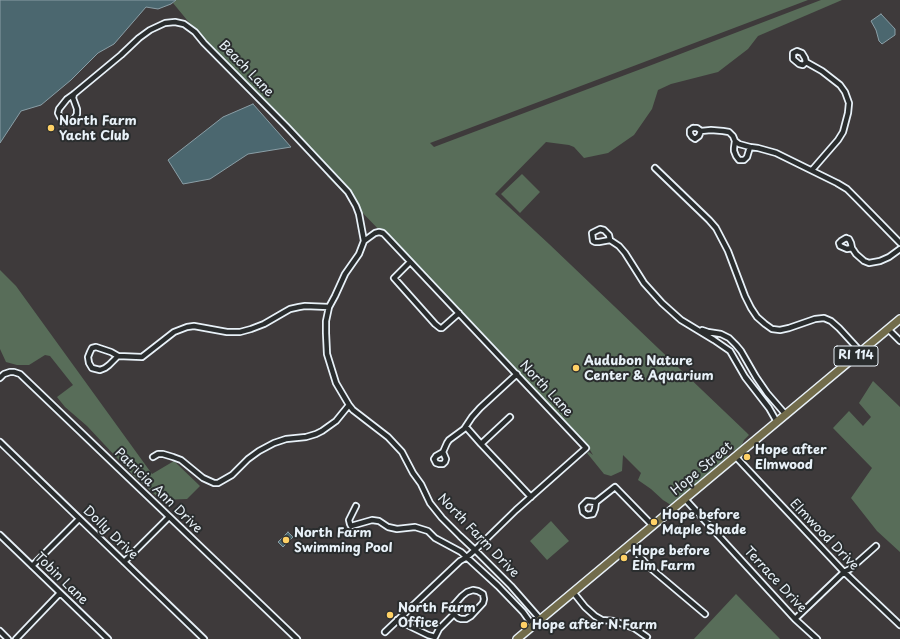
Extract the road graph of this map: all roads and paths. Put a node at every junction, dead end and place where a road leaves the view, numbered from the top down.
1 (806, 62) dead end
2 (74, 94) junction
3 (701, 131) dead end
4 (735, 141) junction
5 (750, 147) junction
6 (655, 168) dead end
7 (812, 170) junction
8 (610, 240) dead end
9 (364, 242) junction
10 (900, 243) edge
11 (852, 248) dead end
12 (900, 249) edge
13 (410, 262) junction
14 (329, 307) junction
15 (459, 313) junction
16 (900, 319) edge
17 (692, 327) junction
18 (888, 329) junction
19 (900, 341) edge
20 (740, 349) junction
21 (861, 352) junction
22 (733, 355) junction
23 (118, 356) junction
24 (753, 371) junction
25 (517, 374) junction
26 (746, 377) junction
27 (0, 378) edge
28 (770, 396) junction
29 (763, 401) junction
30 (349, 405) junction
31 (786, 415) junction
32 (510, 417) dead end
33 (777, 422) junction
34 (466, 426) junction
35 (0, 442) edge
36 (481, 444) junction
37 (443, 452) dead end
38 (153, 457) dead end
39 (736, 457) junction
40 (531, 497) junction
41 (685, 499) junction
42 (596, 502) dead end
43 (356, 506) dead end
44 (169, 517) junction
45 (79, 518) junction
46 (653, 526) junction
47 (0, 535) edge
48 (630, 545) junction
49 (876, 546) dead end
50 (475, 550) junction
51 (467, 557) junction
52 (124, 562) junction
53 (32, 566) junction
54 (844, 572) junction
55 (573, 592) junction
56 (60, 593) junction
57 (454, 614) junction
58 (705, 614) dead end
59 (540, 619) junction
60 (795, 619) junction
61 (397, 620) junction
62 (900, 625) edge
63 (533, 626) junction
64 (0, 631) edge
65 (385, 632) dead end
66 (647, 637) dead end
67 (8, 639) edge
68 (16, 639) edge
69 (108, 639) edge
70 (204, 639) edge
71 (297, 639) edge
72 (517, 639) edge
73 (817, 639) edge

1 - 7 street
2 - 2 street, Beach Lane
2 - 9 street, Beach Lane
3 - 4 street
4 - 5 street
4 - 5 street
5 - 7 street
6 - 21 street
7 - 10 street
8 - 17 street
9 - 13 street, North Lane
9 - 14 street, North Farm Drive
11 - 12 street
13 - 15 street, North Lane
13 - 15 street
14 - 23 street
14 - 30 street, North Farm Drive
15 - 25 street, North Lane
16 - 18 main road, RI 114
17 - 20 street
17 - 22 street
18 - 19 street
18 - 21 main road, RI 114
20 - 22 street
20 - 24 street
21 - 31 main road, Hope Street / RI 114
22 - 26 street
23 - 23 street
24 - 26 street
24 - 28 street
25 - 34 street
25 - 40 street, North Lane
26 - 29 street
27 - 44 street, Patricia Ann Drive
28 - 29 street
28 - 31 street
29 - 33 street
30 - 38 street
30 - 50 street, North Farm Drive
31 - 33 main road, Hope Street / RI 114
32 - 36 street
33 - 39 main road, Hope Street / RI 114
34 - 36 street
34 - 37 street
35 - 45 street, Dolly Drive
36 - 40 street
39 - 41 main road, Hope Street / RI 114
39 - 54 street, Elmwood Drive
40 - 50 street, North Lane
41 - 46 main road, Hope Street / RI 114
41 - 60 street, Terrace Drive
42 - 46 street
43 - 51 street, North Farm Drive
44 - 52 street
44 - 71 street, Patricia Ann Drive
45 - 52 street, Dolly Drive
45 - 53 street
46 - 48 main road, Hope Street / RI 114
47 - 53 street, Tobin Lane
48 - 55 main road, Hope Street / RI 114
48 - 58 street
49 - 54 street
50 - 51 street, North Lane
50 - 59 street, North Farm Drive
51 - 61 street, North Lane
51 - 63 street, North Farm Drive
52 - 70 street, Dolly Drive
53 - 56 street, Tobin Lane
54 - 60 street
54 - 62 street, Elmwood Drive
55 - 59 main road, Hope Street / RI 114
55 - 66 street
56 - 68 street
56 - 69 street, Tobin Lane
57 - 57 street
57 - 61 street
59 - 63 main road, Hope Street / RI 114
60 - 73 street, Terrace Drive
61 - 65 street, North Lane
63 - 72 main road, Hope Street / RI 114
64 - 67 street

